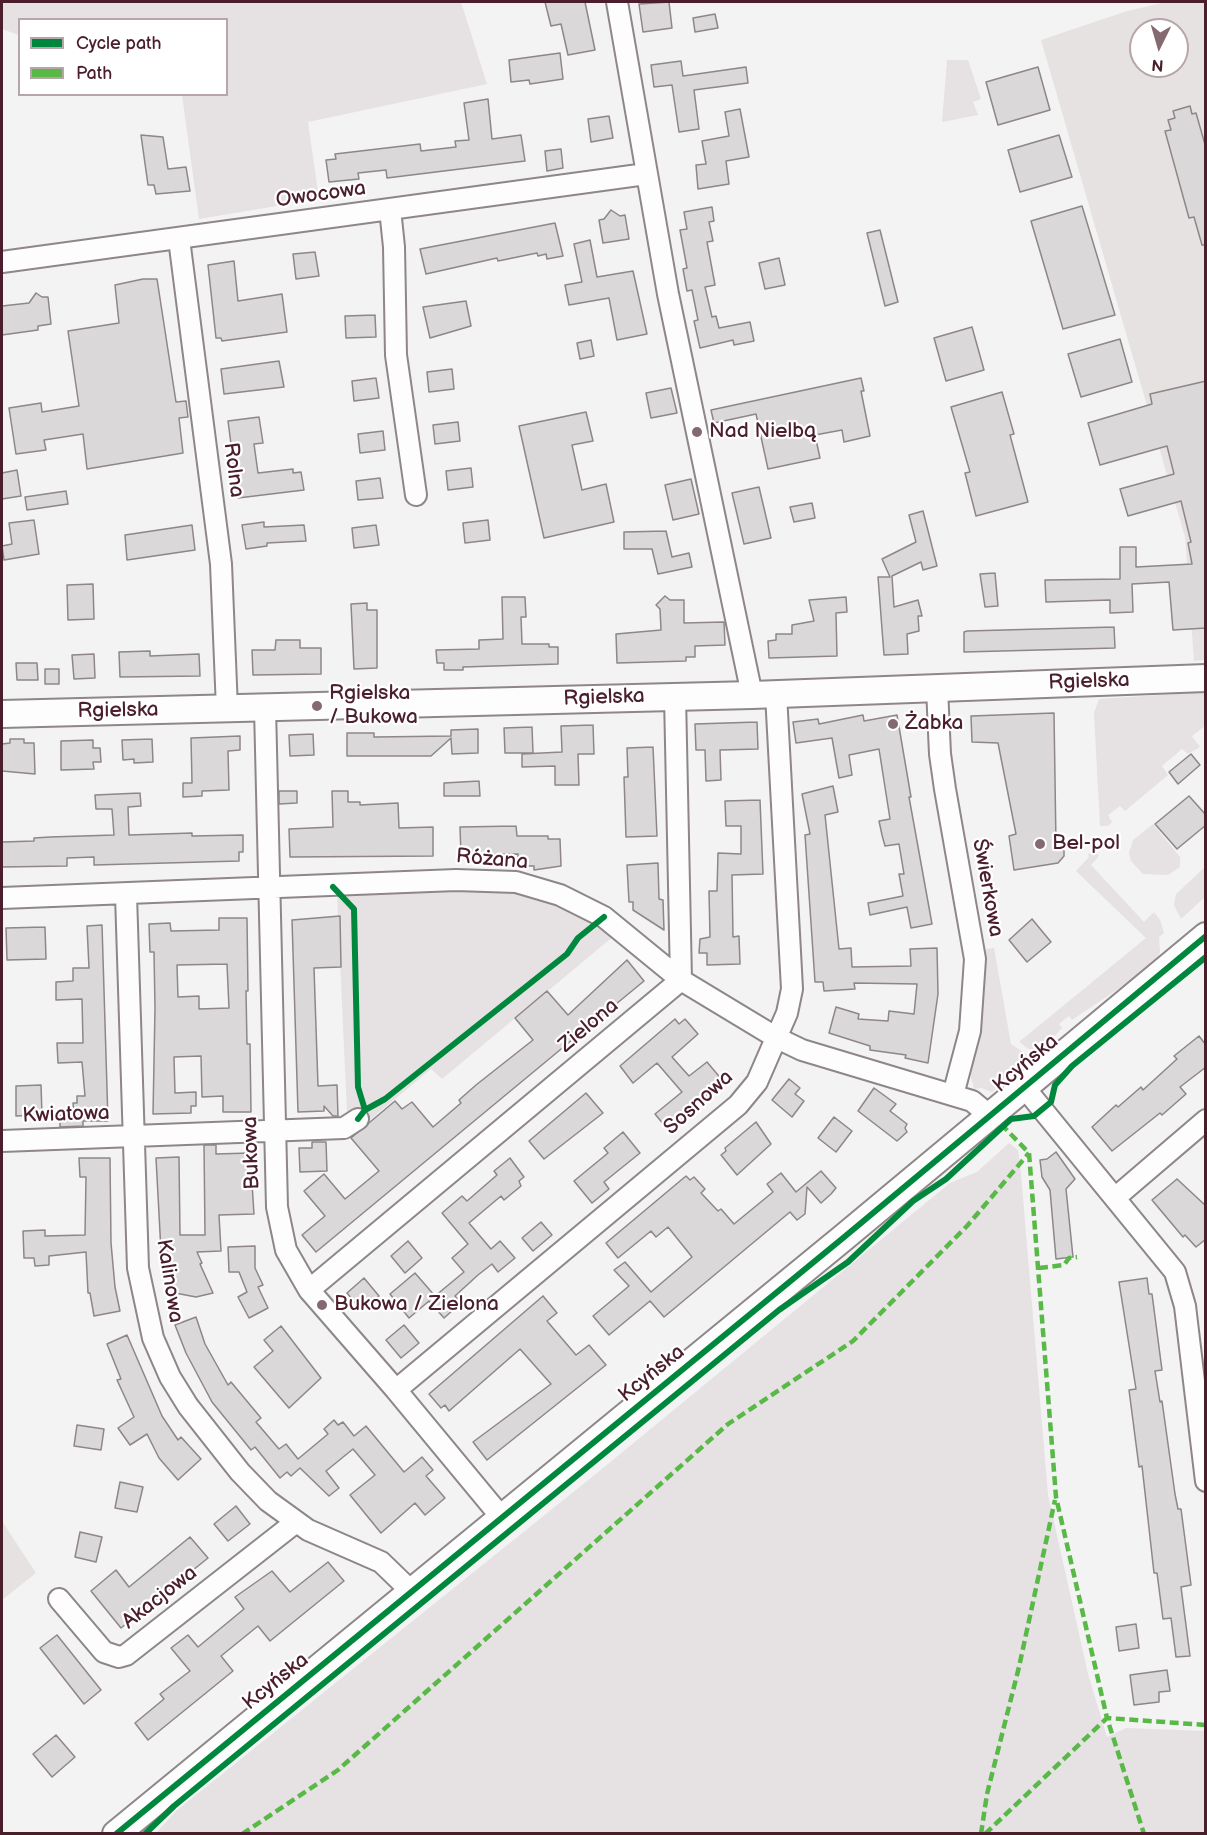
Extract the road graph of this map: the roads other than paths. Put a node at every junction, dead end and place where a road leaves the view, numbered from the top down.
1 (617, 2) edge
2 (646, 174) junction
3 (390, 209) junction
4 (179, 239) junction
5 (2, 262) edge
6 (416, 495) dead end
7 (1206, 678) edge
8 (937, 688) junction
9 (764, 694) junction
10 (675, 696) junction
11 (265, 708) junction
12 (227, 709) junction
13 (2, 714) edge
14 (268, 889) junction
15 (126, 895) junction
16 (2, 898) edge
17 (1206, 936) edge
18 (681, 981) junction
19 (777, 1038) junction
20 (1024, 1087) junction
21 (953, 1095) junction
22 (990, 1116) junction
23 (358, 1119) dead end
24 (1206, 1120) edge
25 (275, 1132) junction
26 (133, 1137) junction
27 (2, 1141) edge
28 (1116, 1197) junction
29 (309, 1290) junction
30 (396, 1389) junction
31 (1206, 1481) edge
32 (502, 1518) junction
33 (296, 1522) junction
34 (412, 1592) junction
35 (59, 1599) dead end
36 (116, 1833) edge

1 - 2 street
2 - 3 street, Owocowa
2 - 9 street
3 - 4 street, Owocowa
3 - 6 street
4 - 5 street, Owocowa
4 - 12 street, Rolna
7 - 8 street, Rgielska
8 - 9 street, Rgielska
8 - 21 street, Świerkowa
9 - 10 street, Rgielska
9 - 19 street, Sosnowa
10 - 11 street, Rgielska
10 - 18 street
11 - 12 street, Rgielska
11 - 14 street, Bukowa
12 - 13 street, Rgielska
14 - 15 street, Różana
14 - 18 street, Różana
14 - 25 street, Bukowa
15 - 16 street, Różana
15 - 26 street, Kalinowa
17 - 20 street, Kcyńska
18 - 19 street, Różana
18 - 29 street, Zielona
19 - 21 street, Różana
19 - 30 street, Sosnowa
20 - 22 street, Kcyńska
20 - 28 street
21 - 22 street, Różana
22 - 32 street, Kcyńska
23 - 25 street, Kwiatowa
24 - 28 street
25 - 26 street, Kwiatowa
25 - 29 street, Bukowa
26 - 27 street, Kwiatowa
26 - 33 street, Kalinowa
28 - 31 street
29 - 30 street, Bukowa
30 - 32 street, Bukowa
32 - 34 street, Kcyńska
33 - 34 street, Kalinowa
33 - 35 street, Akacjowa
34 - 36 street, Kcyńska

